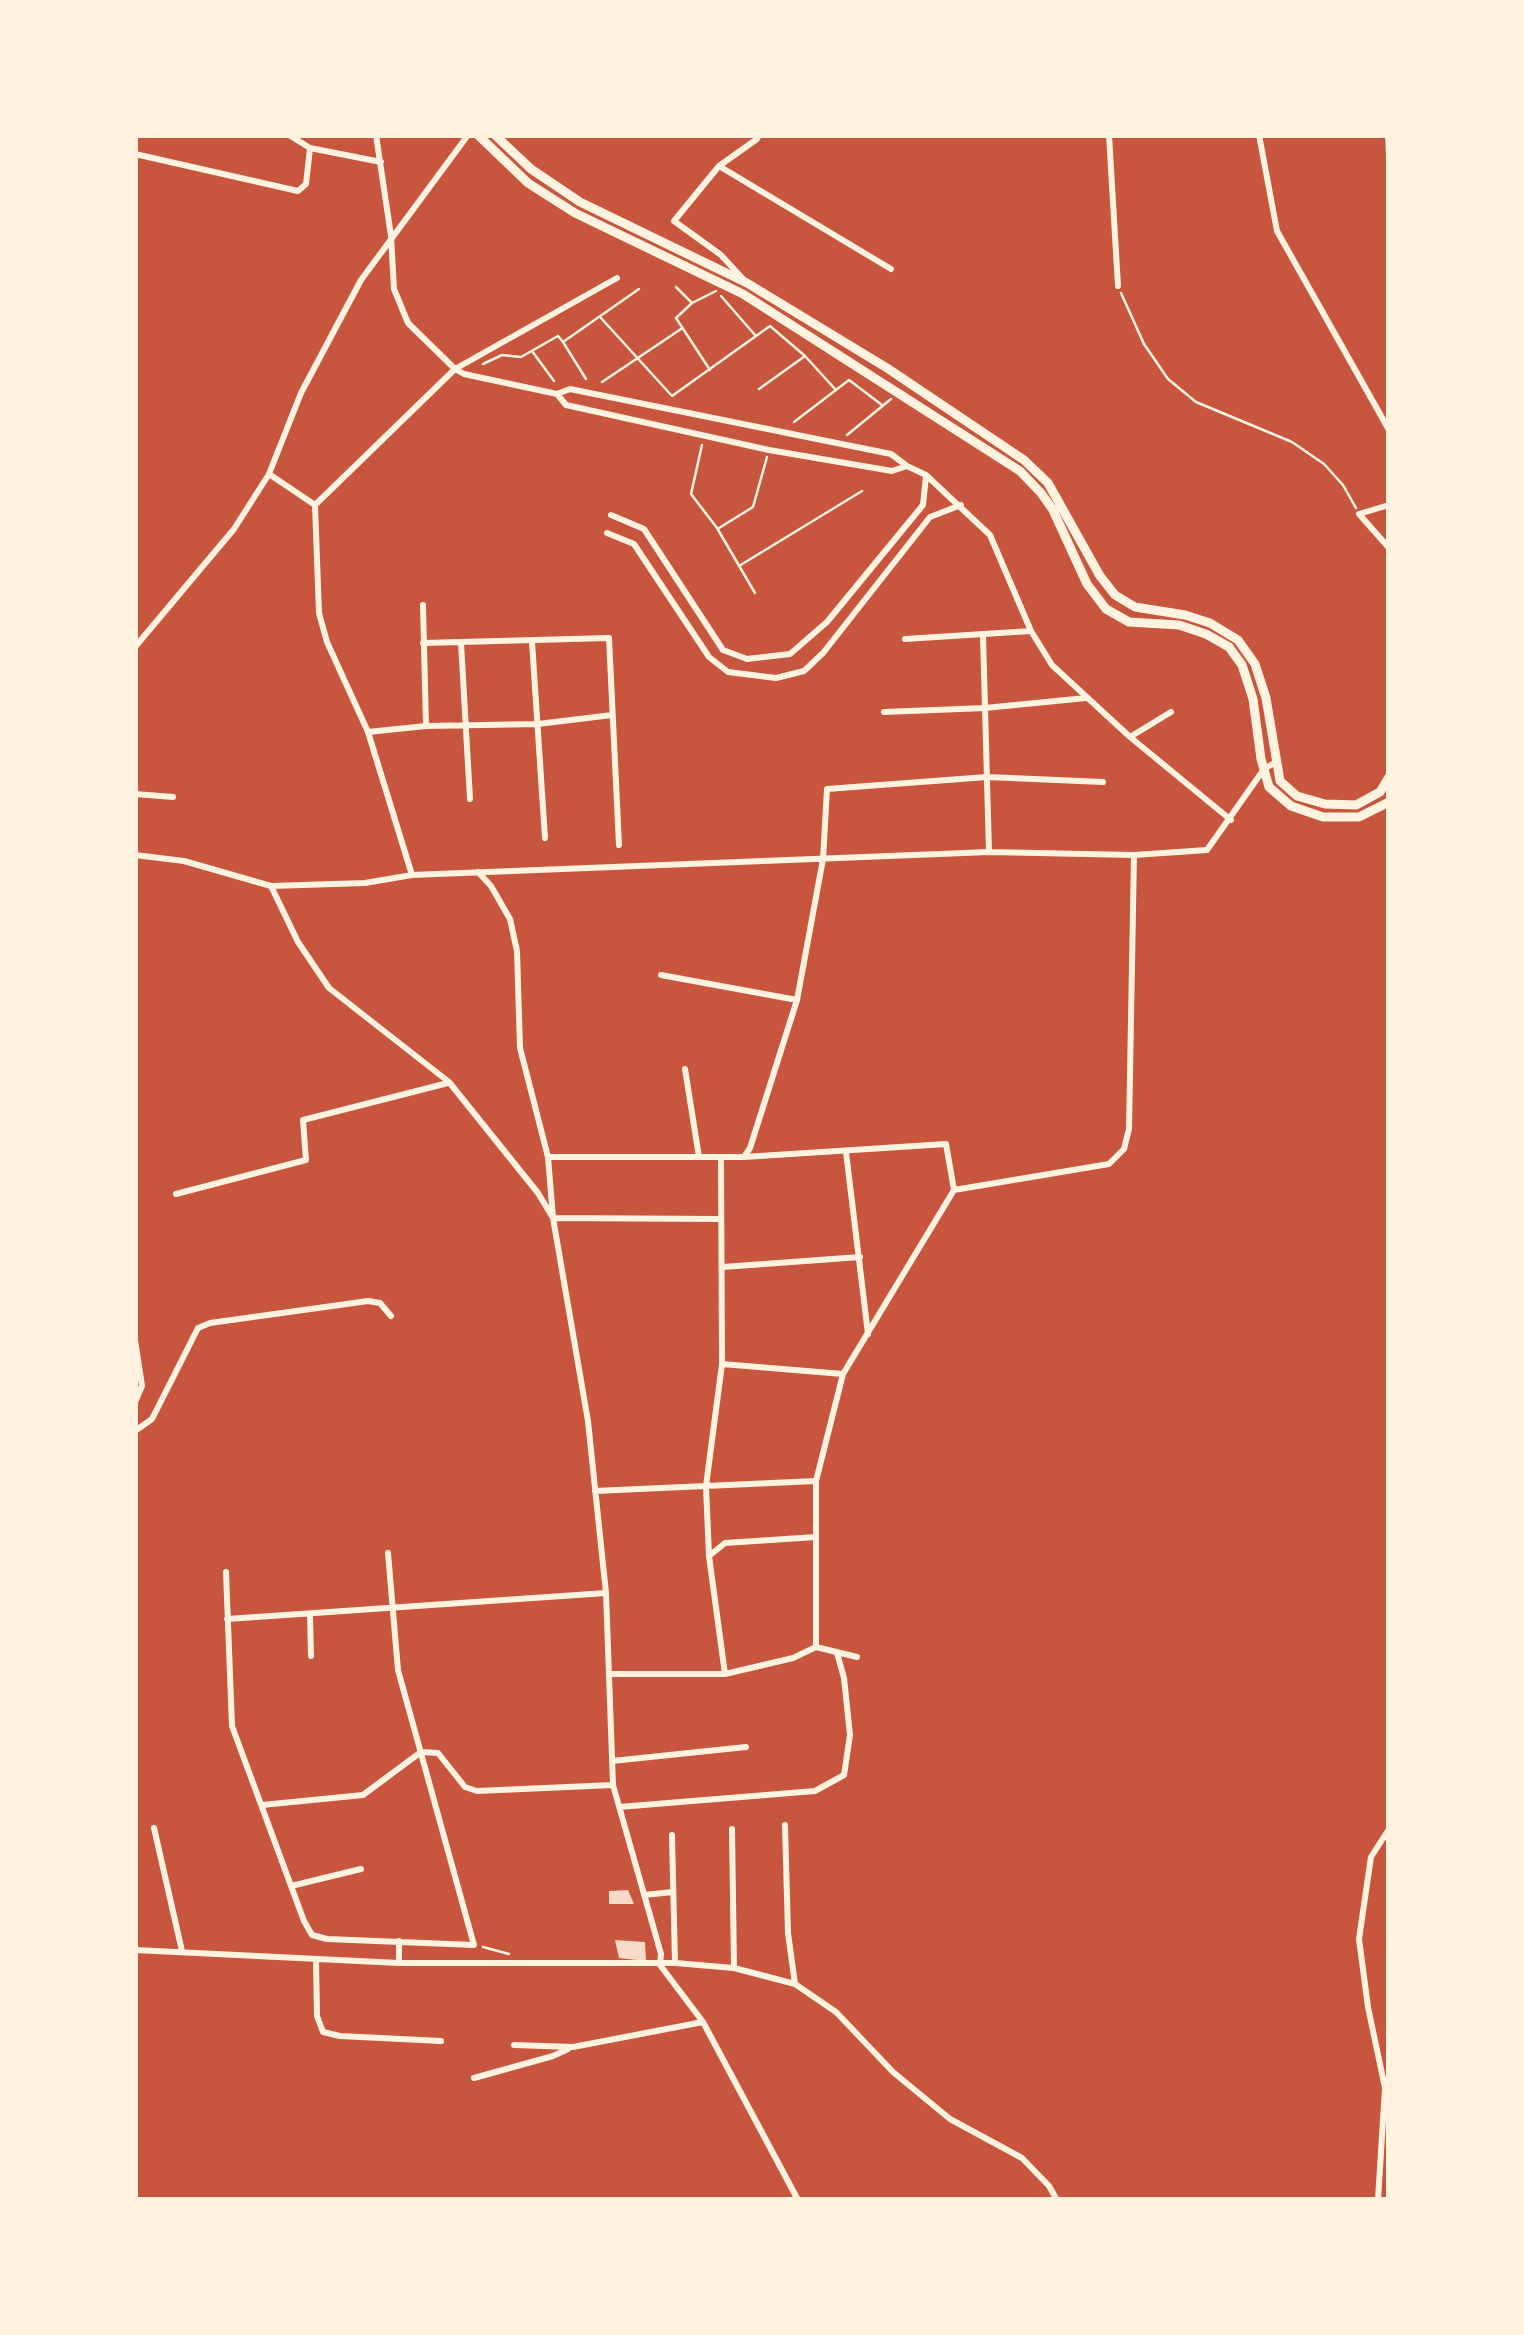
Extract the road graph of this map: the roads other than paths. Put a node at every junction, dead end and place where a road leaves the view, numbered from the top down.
1 (289, 135) edge
2 (376, 135) edge
3 (468, 135) edge
4 (478, 135) edge
5 (495, 135) edge
6 (758, 135) edge
7 (1110, 135) edge
8 (1258, 135) edge
9 (1388, 135) edge
10 (310, 148) junction
11 (135, 154) edge
12 (1389, 155) edge
13 (381, 162) junction
14 (719, 166) junction
15 (391, 236) junction
16 (891, 269) dead end
17 (617, 278) dead end
18 (747, 283) junction
19 (1118, 286) road end
20 (455, 368) junction
21 (557, 394) junction
22 (1389, 430) edge
23 (906, 466) junction
24 (269, 474) junction
25 (926, 474) junction
26 (316, 505) junction
27 (923, 505) junction
28 (962, 505) junction
29 (1389, 505) edge
30 (611, 515) dead end
31 (932, 516) junction
32 (607, 532) dead end
33 (1389, 548) edge
34 (424, 606) dead end
35 (1032, 631) junction
36 (983, 636) junction
37 (905, 639) dead end
38 (461, 642) junction
39 (532, 642) junction
40 (423, 643) junction
41 (135, 647) edge
42 (734, 654) junction
43 (728, 672) junction
44 (1088, 698) junction
45 (985, 708) junction
46 (884, 712) dead end
47 (1171, 712) dead end
48 (612, 715) junction
49 (538, 724) junction
50 (465, 725) junction
51 (426, 726) junction
52 (368, 732) junction
53 (1130, 737) junction
54 (1276, 762) junction
55 (1264, 769) junction
56 (987, 777) junction
57 (1389, 777) edge
58 (1104, 782) dead end
59 (135, 794) edge
60 (172, 796) dead end
61 (470, 799) dead end
62 (1389, 802) edge
63 (1231, 820) junction
64 (545, 838) dead end
65 (620, 845) dead end
66 (989, 852) junction
67 (135, 855) edge
68 (1134, 855) junction
69 (823, 860) junction
70 (478, 872) junction
71 (412, 875) junction
72 (271, 886) junction
73 (661, 976) dead end
74 (797, 1000) junction
75 (685, 1069) dead end
76 (449, 1082) junction
77 (846, 1152) junction
78 (548, 1157) junction
79 (698, 1157) junction
80 (721, 1158) junction
81 (744, 1158) junction
82 (954, 1190) junction
83 (176, 1194) dead end
84 (553, 1218) junction
85 (719, 1219) junction
86 (860, 1258) junction
87 (723, 1267) junction
88 (391, 1316) dead end
89 (868, 1334) junction
90 (135, 1340) edge
91 (722, 1364) junction
92 (843, 1374) junction
93 (135, 1402) edge
94 (135, 1431) edge
95 (816, 1480) junction
96 (706, 1486) junction
97 (594, 1491) junction
98 (816, 1538) junction
99 (388, 1553) dead end
100 (708, 1556) junction
101 (226, 1572) dead end
102 (606, 1593) junction
103 (394, 1610) junction
104 (310, 1614) junction
105 (226, 1619) junction
106 (816, 1646) junction
107 (837, 1653) junction
108 (311, 1656) dead end
109 (857, 1657) dead end
110 (609, 1674) junction
111 (725, 1674) junction
112 (746, 1747) dead end
113 (420, 1752) junction
114 (612, 1761) junction
115 (613, 1785) junction
116 (262, 1805) junction
117 (619, 1807) junction
118 (784, 1826) dead end
119 (154, 1828) dead end
120 (732, 1829) dead end
121 (1389, 1829) edge
122 (672, 1835) dead end
123 (361, 1869) dead end
124 (291, 1886) junction
125 (673, 1892) junction
126 (644, 1895) junction
127 (399, 1941) junction
128 (135, 1950) edge
129 (182, 1951) junction
130 (316, 1960) junction
131 (399, 1963) junction
132 (675, 1963) junction
133 (660, 1965) junction
134 (734, 1968) junction
135 (795, 1984) junction
136 (703, 2022) junction
137 (441, 2041) dead end
138 (514, 2046) dead end
139 (573, 2046) junction
140 (1375, 2048) junction
141 (1389, 2054) edge
142 (474, 2078) dead end
143 (798, 2200) edge
144 (1057, 2200) edge
145 (1378, 2200) edge

1 - 10 street
2 - 13 street
3 - 15 street
4 - 55 main road
5 - 18 main road
6 - 14 street
7 - 19 street
8 - 22 street
9 - 12 street
10 - 11 street
10 - 13 street
13 - 15 street
14 - 16 street
14 - 18 street
15 - 20 street
15 - 24 street
17 - 20 street
18 - 54 main road
20 - 21 street
20 - 26 street
21 - 23 street
21 - 23 street
23 - 25 street
24 - 26 street
24 - 41 street
25 - 27 street
25 - 28 street
26 - 52 street
27 - 31 street
27 - 42 street
28 - 31 street
28 - 35 street
29 - 33 street
30 - 42 street
31 - 43 street
32 - 43 street
34 - 40 street
35 - 36 street
35 - 44 street
36 - 37 street
36 - 45 street
38 - 39 street
38 - 40 street
38 - 50 street
39 - 48 street
39 - 49 street
40 - 51 street
42 - 43 street
44 - 45 street
44 - 53 street
45 - 46 street
45 - 56 street
47 - 53 street
48 - 49 street
48 - 65 street
49 - 50 street
49 - 64 street
50 - 51 street
50 - 61 street
51 - 52 street
52 - 71 street
53 - 63 street
54 - 55 street
54 - 57 main road
55 - 62 main road
55 - 63 street
56 - 58 street
56 - 66 street
56 - 69 street
59 - 60 street
63 - 68 street
66 - 68 street
66 - 69 street
67 - 72 street
68 - 82 street
69 - 70 street
69 - 74 street
70 - 71 street
70 - 78 street
71 - 72 street
72 - 76 street
73 - 74 street
74 - 81 street
75 - 79 street
76 - 83 street
76 - 84 street
77 - 81 street
77 - 82 street
77 - 86 street
78 - 79 street
78 - 84 street
79 - 80 street
80 - 81 street
80 - 85 street
82 - 89 street
84 - 85 street
84 - 97 street
85 - 87 street
86 - 87 street
86 - 89 street
87 - 91 street
88 - 94 street
89 - 92 street
90 - 93 street
91 - 92 street
91 - 96 street
92 - 95 street
95 - 96 street
95 - 98 street
96 - 97 street
96 - 100 street
97 - 102 street
98 - 100 street
98 - 106 street
99 - 103 street
100 - 111 street
101 - 105 street
102 - 103 street
102 - 110 street
103 - 104 street
103 - 113 street
104 - 105 street
104 - 108 street
105 - 116 street
106 - 107 street
106 - 111 street
107 - 109 street
107 - 117 street
110 - 111 street
110 - 114 street
112 - 114 street
113 - 115 street
113 - 116 street
113 - 127 street
114 - 115 street
115 - 117 street
116 - 124 street
117 - 126 street
118 - 135 street
119 - 129 street
120 - 134 street
121 - 140 street
122 - 125 street
123 - 124 street
124 - 127 street
125 - 126 street
125 - 132 street
126 - 133 street
127 - 131 street
128 - 129 street
129 - 130 street
130 - 131 street
130 - 137 street
131 - 133 street
132 - 133 street
132 - 134 street
133 - 136 street
134 - 135 street
135 - 144 street
136 - 139 street
136 - 143 street
138 - 139 street
139 - 142 street
140 - 141 street
140 - 145 street

